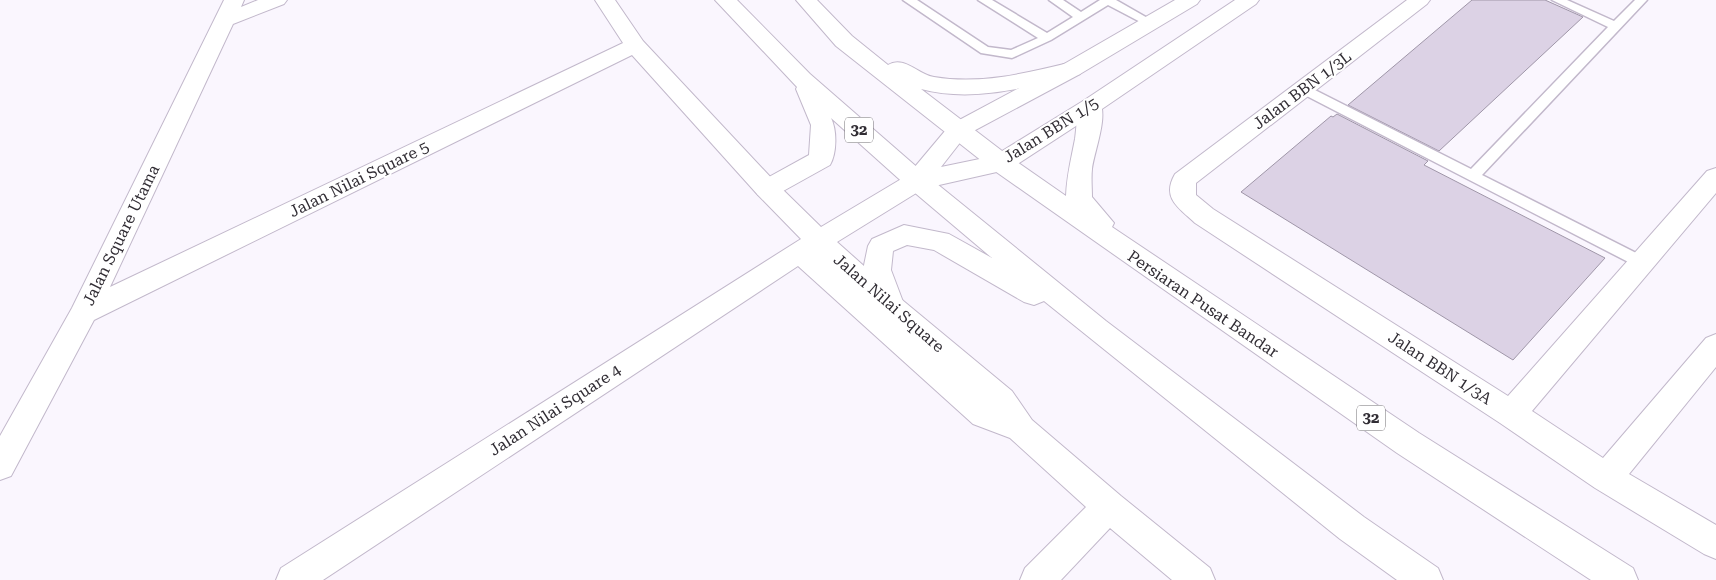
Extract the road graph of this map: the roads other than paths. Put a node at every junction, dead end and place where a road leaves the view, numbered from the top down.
1 (277, 0) edge
2 (605, 0) edge
3 (725, 0) edge
4 (806, 0) edge
5 (909, 0) edge
6 (984, 0) edge
7 (1055, 0) edge
8 (1108, 0) edge
9 (1190, 0) edge
10 (1249, 0) edge
11 (1420, 0) edge
12 (1558, 0) edge
13 (1641, 0) edge
14 (230, 10) edge
15 (1082, 16) junction
16 (1152, 24) junction
17 (1616, 26) junction
18 (1047, 38) junction
19 (844, 41) junction
20 (635, 46) junction
21 (1072, 69) junction
22 (802, 79) junction
23 (1303, 89) junction
24 (1091, 106) junction
25 (958, 130) junction
26 (1001, 163) junction
27 (1473, 176) junction
28 (1716, 178) edge
29 (1184, 180) joint
30 (917, 181) junction
31 (767, 189) junction
32 (808, 246) junction
33 (1124, 249) junction
34 (1643, 263) junction
35 (891, 307) junction
36 (84, 312) junction
37 (1096, 328) junction
38 (1716, 346) edge
39 (1511, 414) junction
40 (1021, 429) junction
41 (0, 466) edge
42 (1606, 478) junction
43 (1109, 507) junction
44 (1716, 543) edge
45 (293, 580) edge
46 (1037, 580) edge
47 (1198, 580) edge
48 (1426, 580) edge
49 (1621, 580) edge

1 - 14 street
2 - 20 street, Jalan Nilai Square
3 - 22 street, 32
4 - 19 street, Persiaran Pusat Bandar / 32
5 - 18 lane
6 - 18 lane
7 - 15 lane
8 - 15 lane
8 - 16 lane
9 - 16 street
10 - 24 street, Jalan BBN 1/5
11 - 23 street, Jalan BBN 1/3L
12 - 17 lane
13 - 17 lane
14 - 36 street, Jalan Square Utama
15 - 18 lane
16 - 21 street
17 - 27 lane
19 - 21 street
19 - 25 street, Persiaran Pusat Bandar / 32
20 - 31 street, Jalan Nilai Square
20 - 36 street, Jalan Nilai Square 5
21 - 25 street
22 - 30 street, 32
22 - 31 street
23 - 27 lane
23 - 29 street, Jalan BBN 1/3L
24 - 26 street, Jalan BBN 1/5
24 - 33 street
25 - 26 street, Persiaran Pusat Bandar / 32
25 - 30 street
26 - 30 street, Jalan BBN 1/5
26 - 33 street, Persiaran Pusat Bandar / 32
27 - 34 lane
28 - 34 street
29 - 39 street, Jalan BBN 1/3A
30 - 32 street, Jalan Nilai Square 4
30 - 37 street, 32
31 - 32 street, Jalan Nilai Square
32 - 35 street, Jalan Nilai Square
32 - 40 street
32 - 45 street, Jalan Nilai Square 4
33 - 49 street, Persiaran Pusat Bandar / 32
34 - 39 street
35 - 37 street
35 - 40 street, Jalan Nilai Square
36 - 41 street, Jalan Square Utama
37 - 48 street, 32
38 - 42 street
39 - 42 street, Jalan BBN 1/3A
40 - 43 street, Jalan Nilai Square
42 - 44 street, Jalan BBN 1/3A
43 - 46 street
43 - 47 street, Jalan Nilai Square

